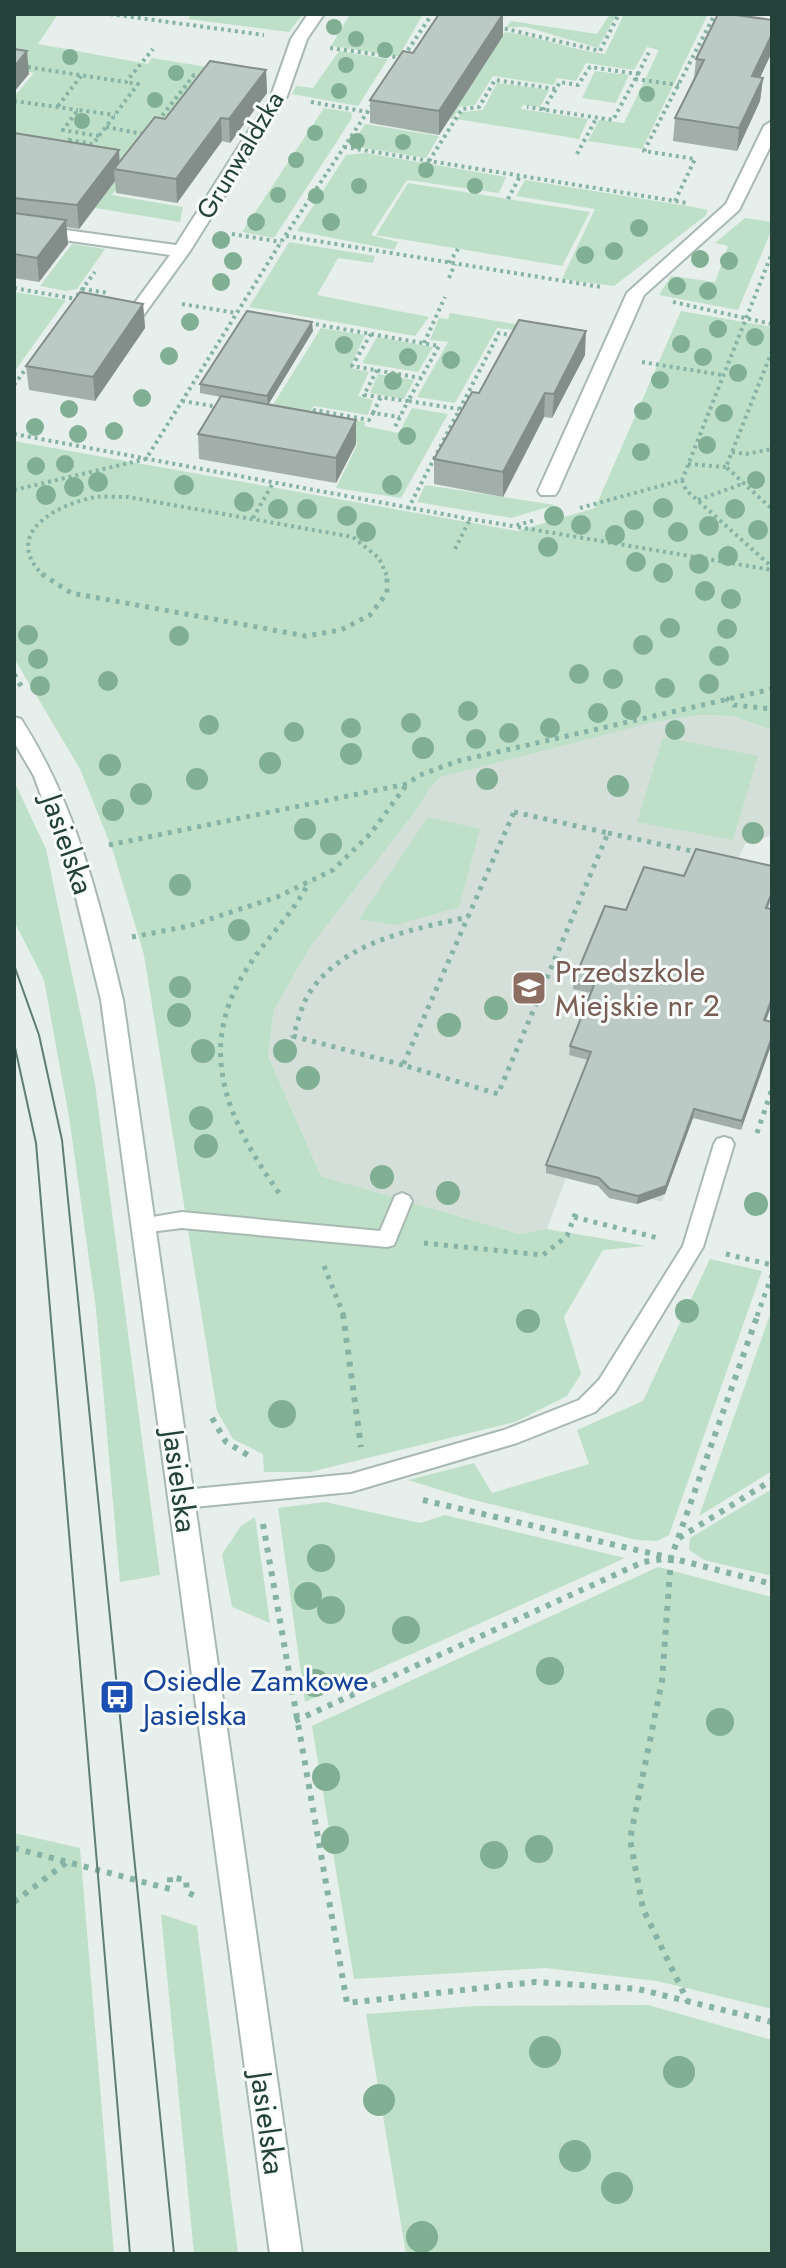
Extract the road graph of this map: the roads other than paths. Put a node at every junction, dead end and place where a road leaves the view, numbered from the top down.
1 (316, 14) edge
2 (772, 126) edge
3 (14, 228) edge
4 (181, 251) junction
5 (137, 312) edge
6 (548, 491) dead end
7 (14, 724) edge
8 (724, 1144) dead end
9 (402, 1201) dead end
10 (142, 1225) junction
11 (183, 1499) junction
12 (286, 2254) edge

1 - 4 street, Grunwaldzka
2 - 6 street
3 - 4 street, Grunwaldzka
4 - 5 street, Grunwaldzka
7 - 10 street, Jasielska
8 - 11 lane
9 - 10 lane
10 - 11 street, Jasielska
11 - 12 street, Jasielska

